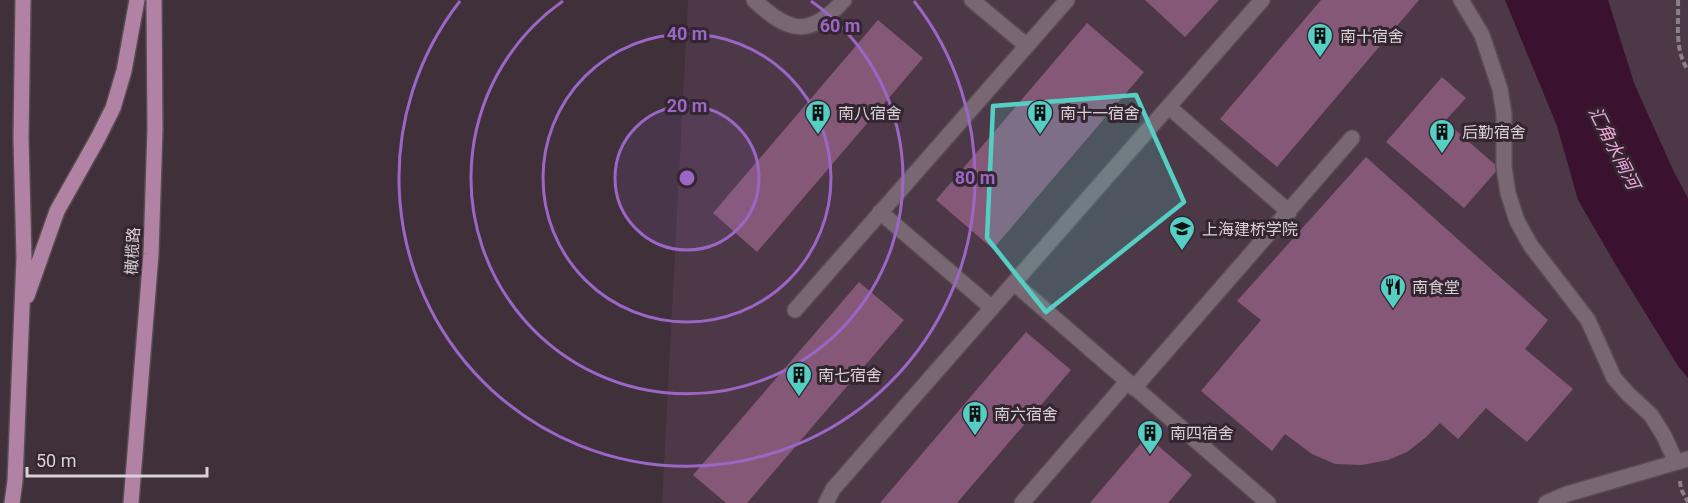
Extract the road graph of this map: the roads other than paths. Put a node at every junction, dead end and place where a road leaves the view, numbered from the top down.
1 (23, 0) edge
2 (137, 0) edge
3 (154, 0) edge
4 (753, 0) edge
5 (844, 0) edge
6 (972, 0) edge
7 (1067, 0) edge
8 (1262, 0) edge
9 (1461, 0) edge
10 (1027, 46) junction
11 (1169, 107) junction
12 (1352, 138) dead end
13 (880, 212) junction
14 (1289, 212) junction
15 (1014, 283) junction
16 (992, 308) junction
17 (795, 310) dead end
18 (21, 313) junction
19 (1130, 385) junction
20 (1682, 460) edge
21 (12, 503) edge
22 (131, 503) edge
23 (826, 503) edge
24 (1022, 503) edge
25 (1268, 503) edge
26 (1546, 503) edge

1 - 18 main road
2 - 18 main road
3 - 22 main road, 橄榄路
4 - 5 street
6 - 10 street
7 - 10 street
8 - 11 street
9 - 20 street
10 - 13 street
11 - 14 street
11 - 15 street
12 - 14 street
13 - 16 street
13 - 17 street
14 - 19 street
15 - 16 street
15 - 19 street
16 - 23 street
18 - 21 main road
19 - 24 street
19 - 25 street
20 - 26 street

